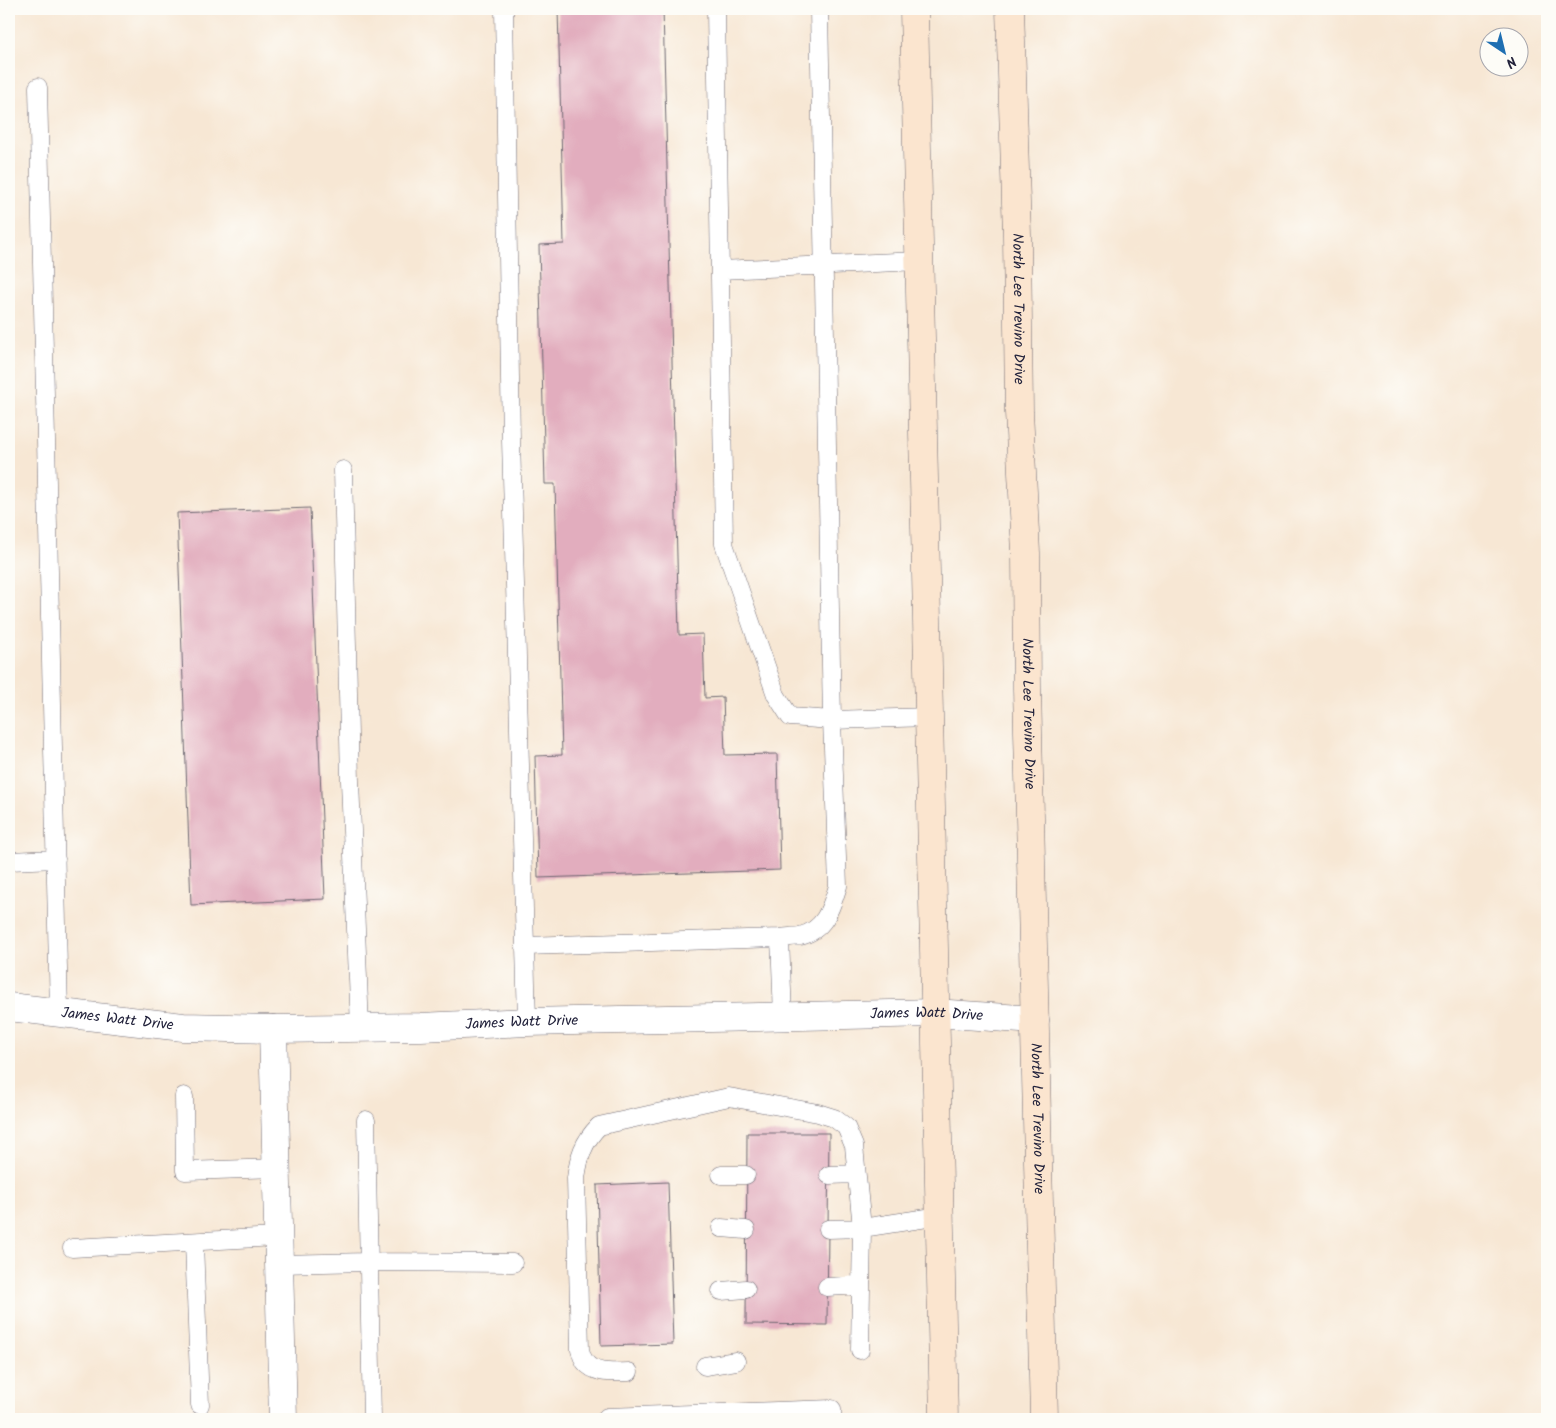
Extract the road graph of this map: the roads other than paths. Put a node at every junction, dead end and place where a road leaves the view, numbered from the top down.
1 (504, 9) edge
2 (716, 9) edge
3 (818, 9) edge
4 (914, 9) edge
5 (1010, 9) edge
6 (38, 86) dead end
7 (920, 261) junction
8 (824, 266) junction
9 (720, 270) junction
10 (343, 470) dead end
11 (929, 717) junction
12 (832, 720) junction
13 (56, 859) junction
14 (9, 861) edge
15 (780, 938) junction
16 (525, 946) junction
17 (9, 1007) edge
18 (59, 1013) junction
19 (935, 1013) junction
20 (782, 1016) junction
21 (1035, 1020) junction
22 (527, 1022) junction
23 (360, 1028) junction
24 (273, 1029) junction
25 (184, 1096) dead end
26 (366, 1120) dead end
27 (276, 1168) junction
28 (856, 1174) junction
29 (721, 1175) dead end
30 (746, 1175) dead end
31 (829, 1175) dead end
32 (940, 1216) junction
33 (721, 1228) dead end
34 (862, 1228) junction
35 (828, 1229) dead end
36 (746, 1230) dead end
37 (278, 1238) junction
38 (194, 1242) junction
39 (72, 1248) dead end
40 (368, 1262) junction
41 (513, 1263) dead end
42 (279, 1264) junction
43 (861, 1285) junction
44 (827, 1287) dead end
45 (746, 1289) dead end
46 (721, 1291) dead end
47 (860, 1350) dead end
48 (736, 1361) dead end
49 (705, 1366) dead end
50 (629, 1372) dead end
51 (200, 1405) dead end
52 (283, 1419) edge
53 (372, 1419) edge
54 (607, 1419) edge
55 (832, 1419) edge
56 (944, 1419) edge
57 (1044, 1419) edge

1 - 16 lane
2 - 9 lane
3 - 8 lane
4 - 7 main road
5 - 21 main road, North Lee Trevino Drive
6 - 13 lane
7 - 8 lane
7 - 11 main road
8 - 9 lane
8 - 12 lane
9 - 12 lane
10 - 23 lane
11 - 12 lane
11 - 19 main road
12 - 15 lane
13 - 14 lane
13 - 18 lane
15 - 16 lane
15 - 20 lane
16 - 22 lane
17 - 18 street, James Watt Drive
18 - 24 street, James Watt Drive
19 - 20 street, James Watt Drive
19 - 21 street, James Watt Drive
19 - 32 main road
20 - 22 street, James Watt Drive
21 - 57 main road, North Lee Trevino Drive
22 - 23 street, James Watt Drive
23 - 24 street, James Watt Drive
24 - 27 street
25 - 27 lane
26 - 40 lane
27 - 37 street
28 - 31 lane
28 - 34 lane
28 - 50 lane
29 - 30 lane
32 - 34 lane
32 - 56 main road
33 - 36 lane
34 - 35 lane
34 - 43 lane
37 - 38 lane
37 - 42 street
38 - 39 lane
38 - 51 lane
40 - 41 lane
40 - 42 lane
40 - 53 lane
42 - 52 street
43 - 44 lane
43 - 47 lane
45 - 46 lane
48 - 49 lane
54 - 55 lane

